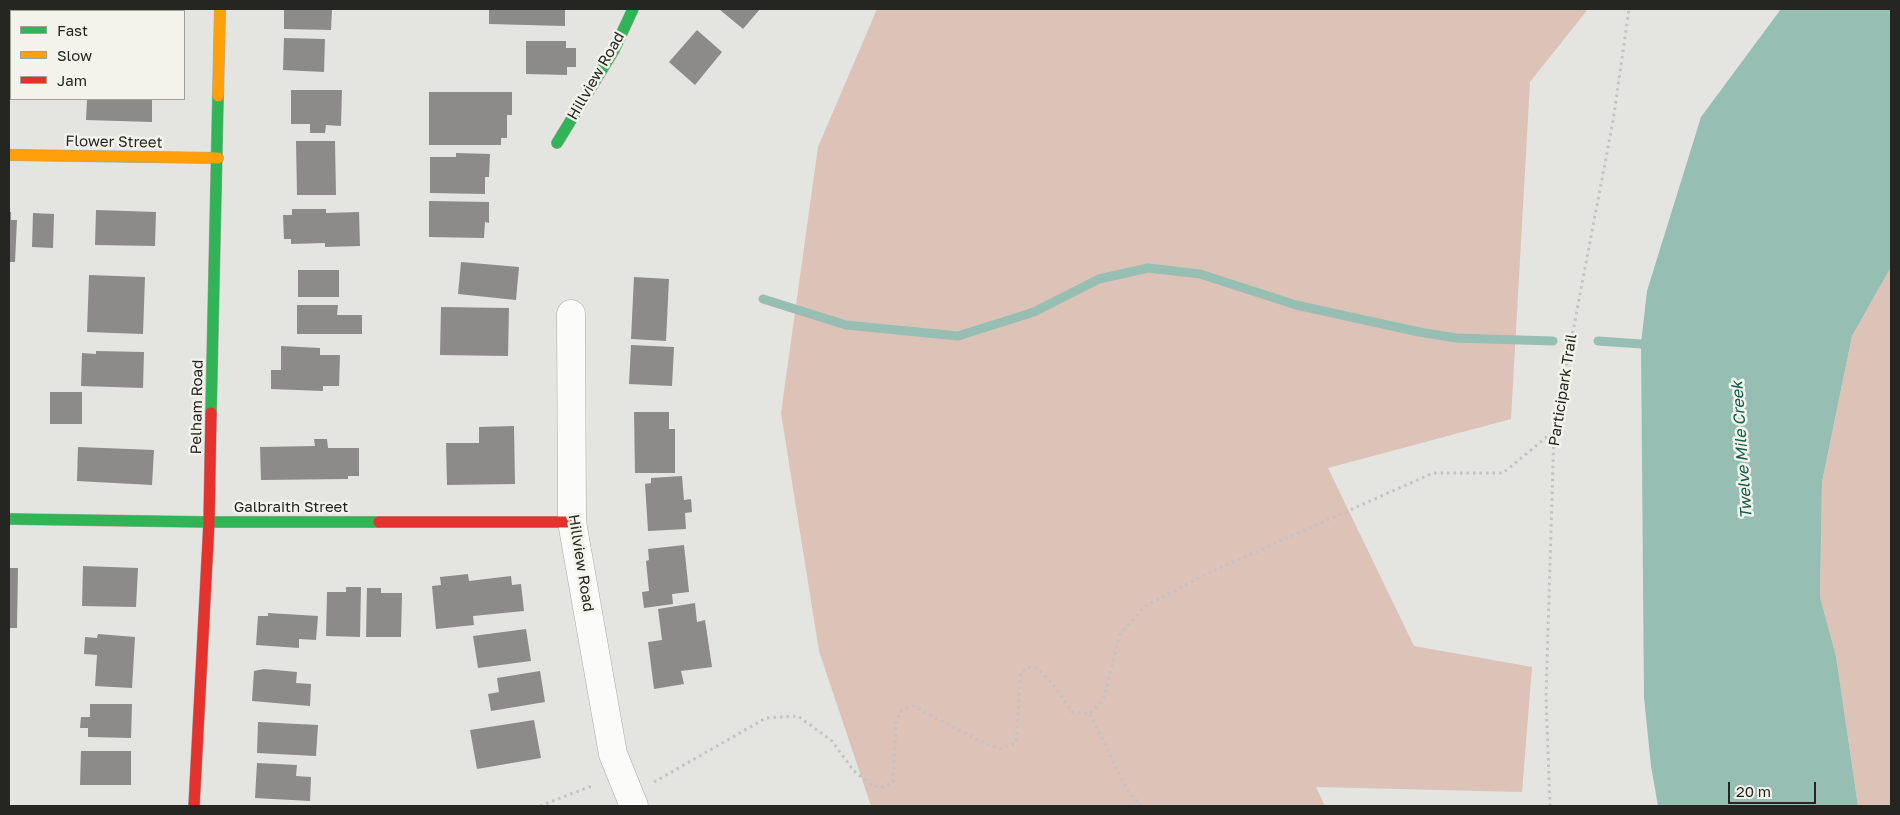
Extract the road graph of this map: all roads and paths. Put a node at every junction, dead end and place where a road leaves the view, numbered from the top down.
1 (220, 9) edge
2 (633, 9) edge
3 (1628, 9) edge
4 (557, 143) dead end
5 (9, 155) edge
6 (218, 158) junction
7 (570, 314) dead end
8 (1554, 431) junction
9 (9, 519) edge
10 (209, 522) junction
11 (572, 522) junction
12 (1090, 714) junction
13 (632, 801) edge
14 (194, 806) edge
15 (540, 806) edge
16 (1141, 806) edge
17 (1550, 806) edge

1 - 6 street, Pelham Road
2 - 4 street, Hillview Road
3 - 8 path, Participark Trail
5 - 6 street, Flower Street
6 - 10 street, Pelham Road
7 - 11 street, Hillview Road
8 - 12 path
8 - 17 path, Participark Trail
9 - 10 street, Galbraith Street
10 - 11 street, Galbraith Street
10 - 14 street, Pelham Road
11 - 13 street, Hillview Road
12 - 13 path
12 - 16 path
13 - 15 path

